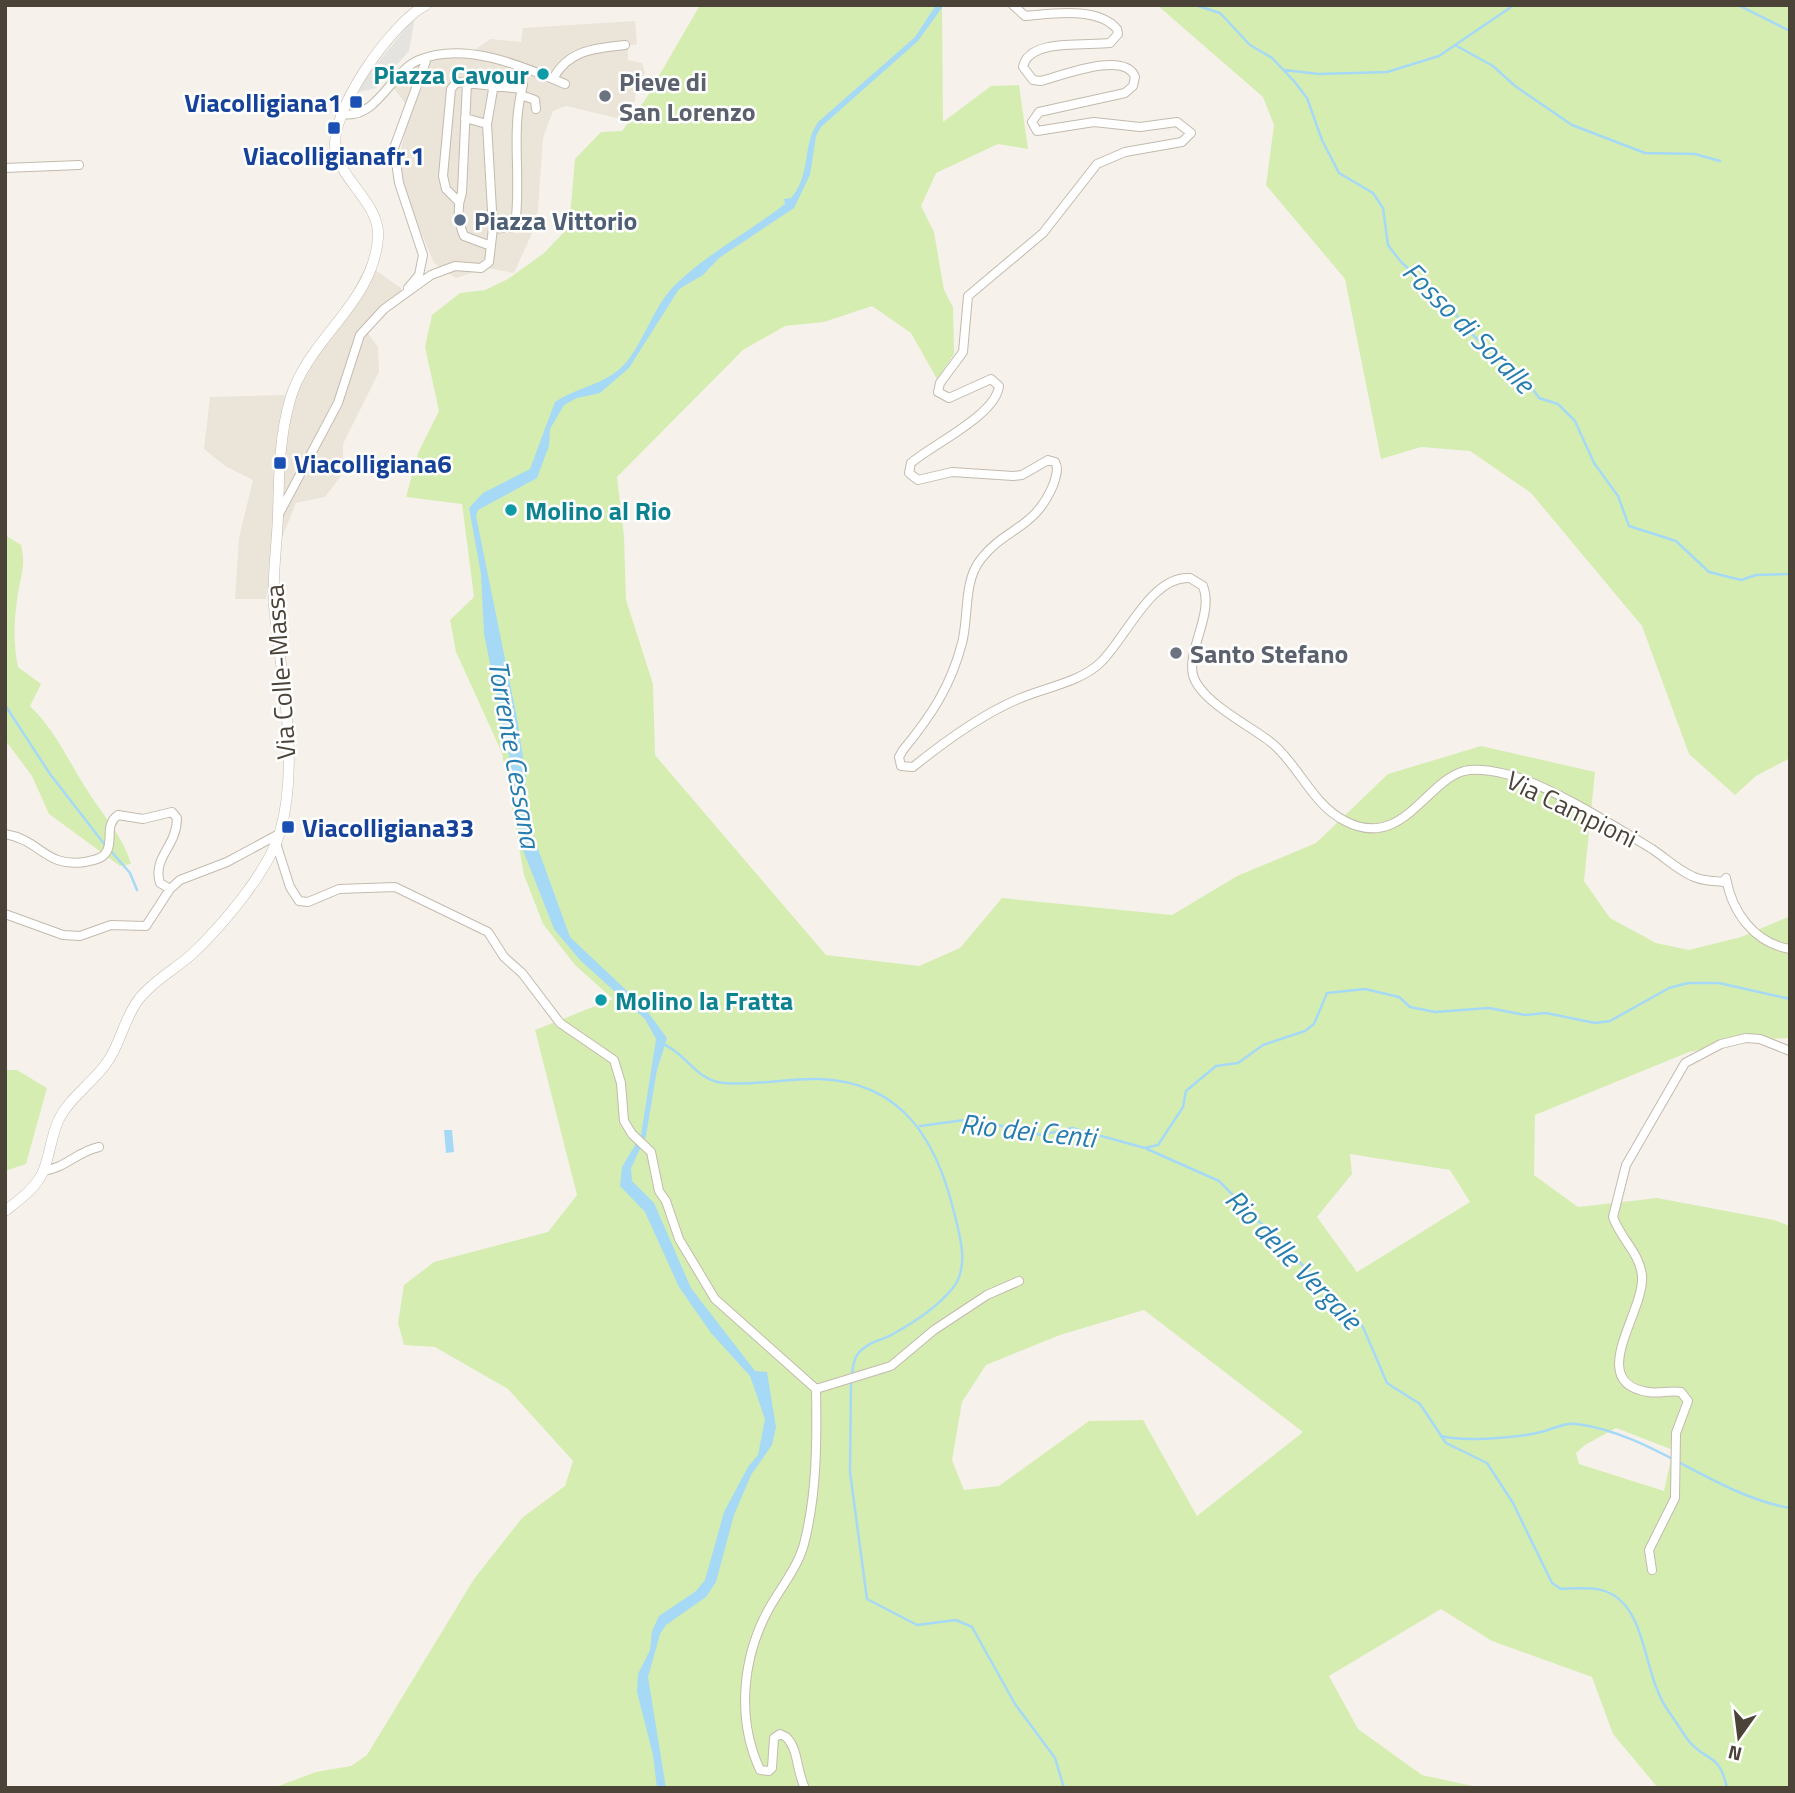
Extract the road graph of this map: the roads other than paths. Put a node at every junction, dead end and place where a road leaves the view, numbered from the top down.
1 (426, 5) edge
2 (1013, 5) edge
3 (625, 45) dead end
4 (427, 58) junction
5 (553, 79) junction
6 (467, 82) junction
7 (494, 84) junction
8 (565, 84) dead end
9 (522, 90) junction
10 (536, 109) dead end
11 (342, 114) junction
12 (465, 118) junction
13 (486, 124) junction
14 (79, 165) dead end
15 (5, 168) edge
16 (458, 201) junction
17 (511, 228) dead end
18 (491, 246) junction
19 (402, 295) junction
20 (278, 517) junction
21 (5, 834) edge
22 (278, 838) junction
23 (170, 889) junction
24 (5, 914) edge
25 (1790, 949) edge
26 (1790, 1051) edge
27 (99, 1147) dead end
28 (43, 1171) junction
29 (5, 1212) edge
30 (1020, 1281) dead end
31 (816, 1389) junction
32 (1652, 1570) dead end
33 (805, 1788) edge

1 - 11 street, Via Colle-Massa
2 - 25 street, Via Campioni
3 - 5 street
4 - 5 street
4 - 11 street
4 - 19 street
5 - 8 street
6 - 7 street
6 - 12 street
6 - 16 street
7 - 9 street
7 - 13 street
9 - 10 street
9 - 17 street
11 - 20 street, Via Colle-Massa
12 - 13 street
12 - 16 street
13 - 18 street
14 - 15 street
16 - 18 street
18 - 19 street
19 - 20 street
20 - 22 street, Via Colle-Massa
21 - 23 street
22 - 23 street
22 - 28 street, Via Colle-Massa
22 - 31 street
23 - 24 street
26 - 32 street
27 - 28 street
28 - 29 street, Via Colle-Massa
30 - 31 street
31 - 33 street

